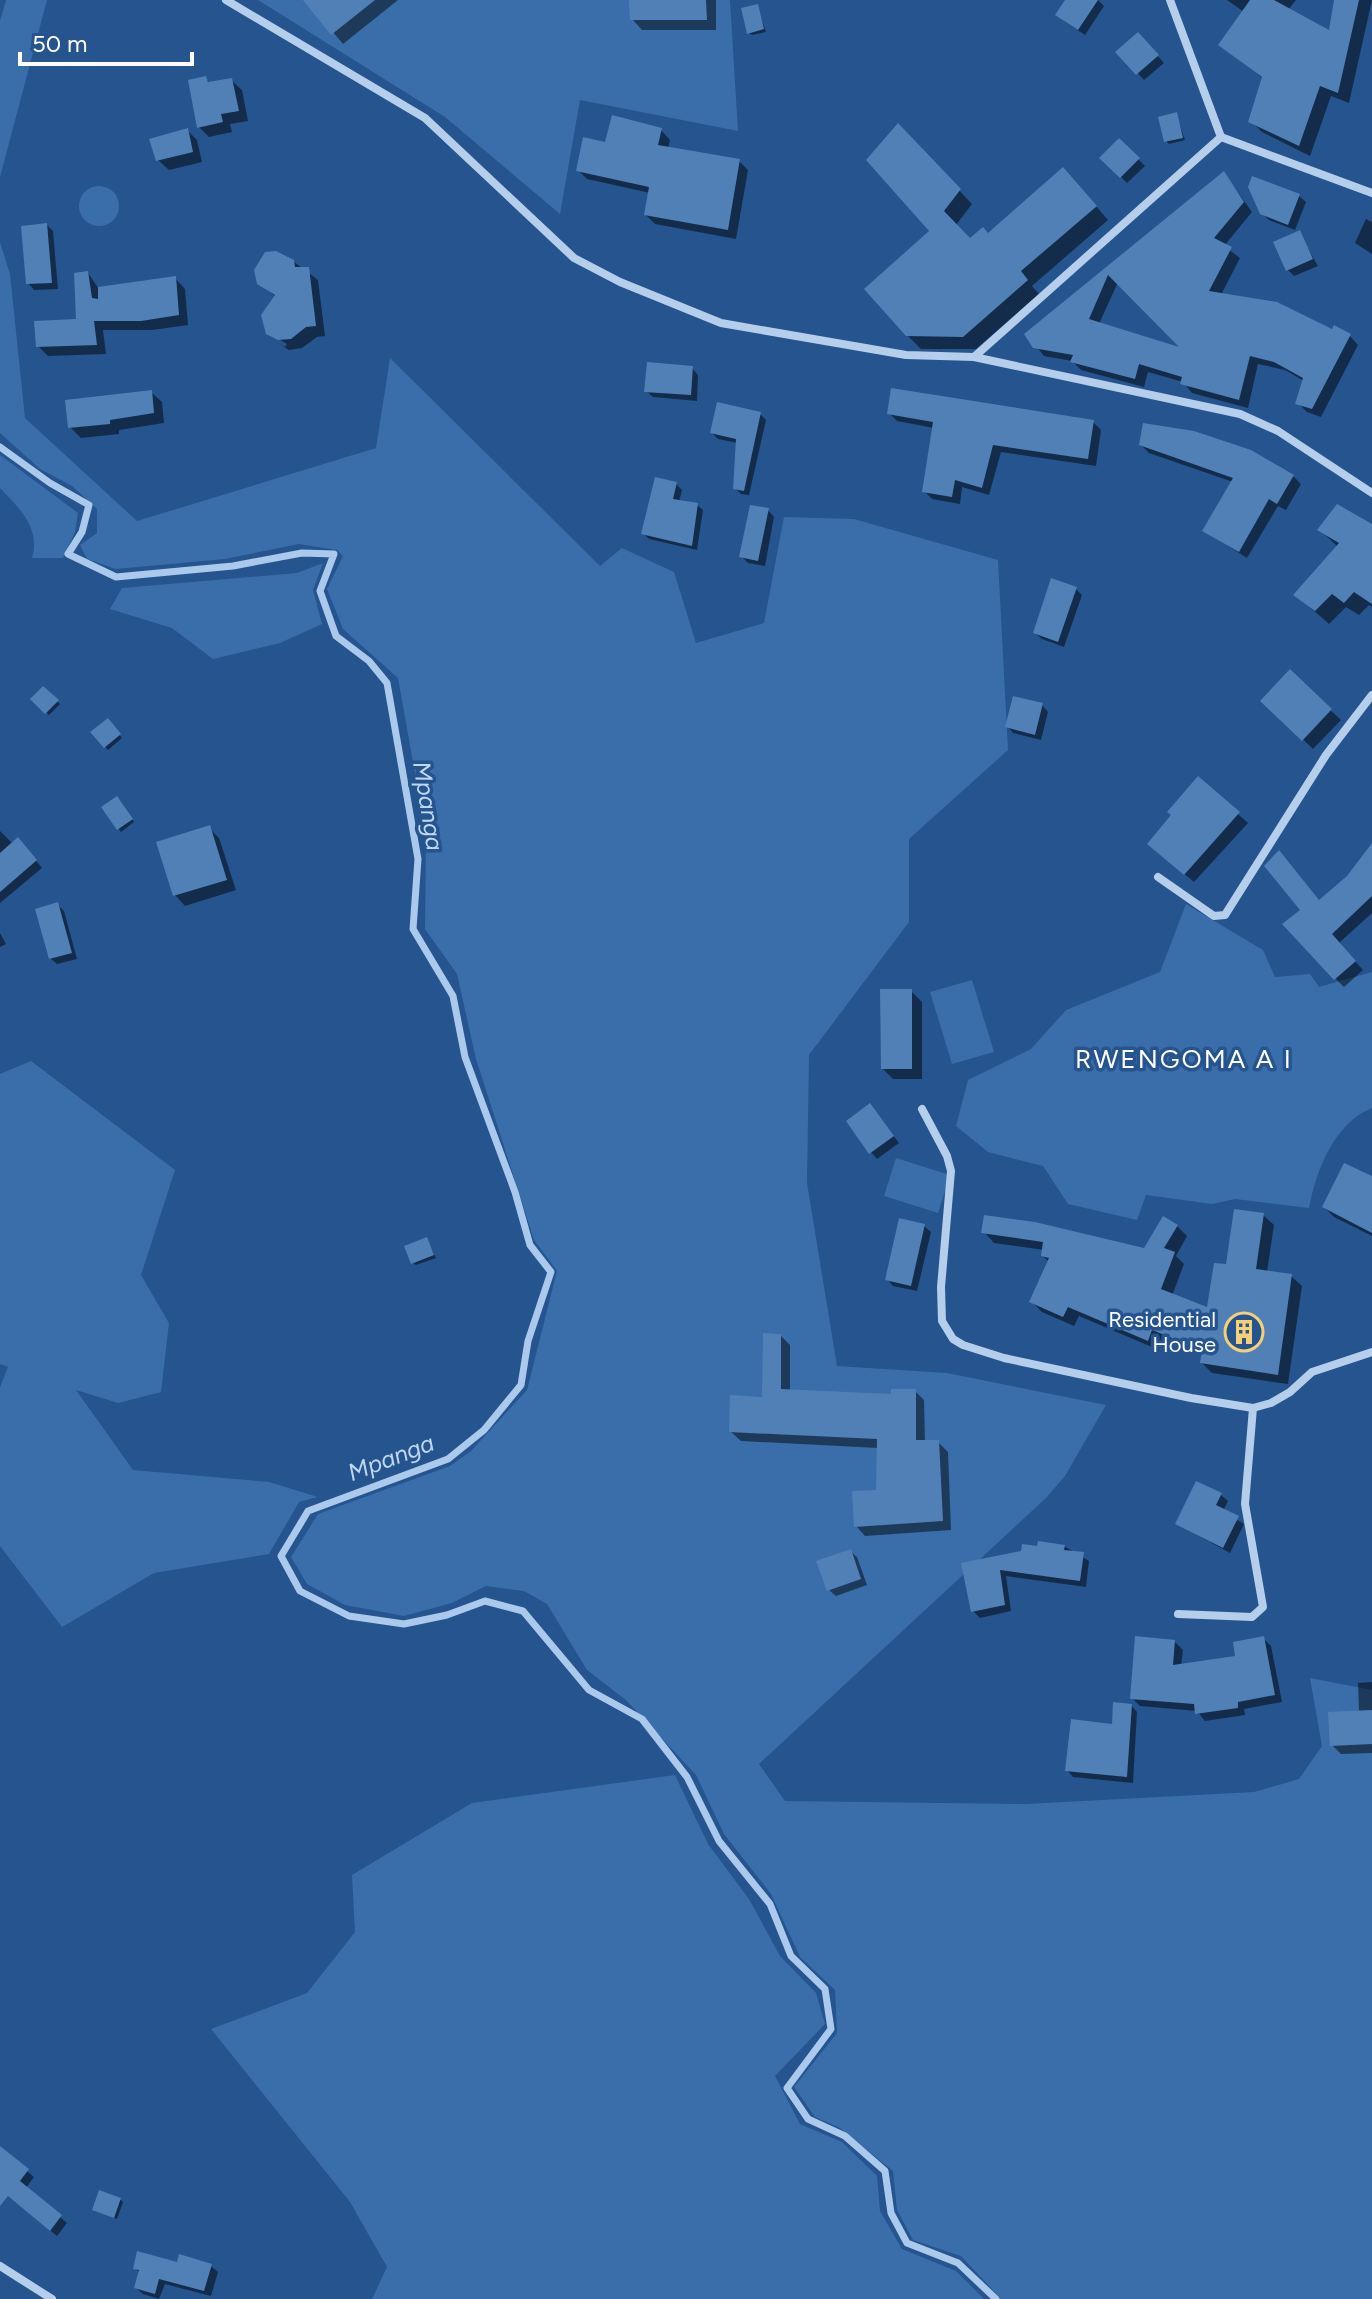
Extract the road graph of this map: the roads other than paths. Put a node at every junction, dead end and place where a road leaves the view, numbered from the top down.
1 (226, 0) edge
2 (1170, 0) edge
3 (1221, 137) junction
4 (1372, 193) edge
5 (974, 357) junction
6 (1372, 493) edge
7 (1372, 695) edge
8 (1158, 877) dead end
9 (922, 1109) dead end
10 (1372, 1352) edge
11 (1253, 1408) junction
12 (1178, 1614) dead end
13 (0, 2266) edge
14 (52, 2299) edge

1 - 5 street
2 - 3 street
3 - 4 street
3 - 5 street
5 - 6 street
7 - 8 street
9 - 11 street
10 - 11 street
11 - 12 street
13 - 14 street

